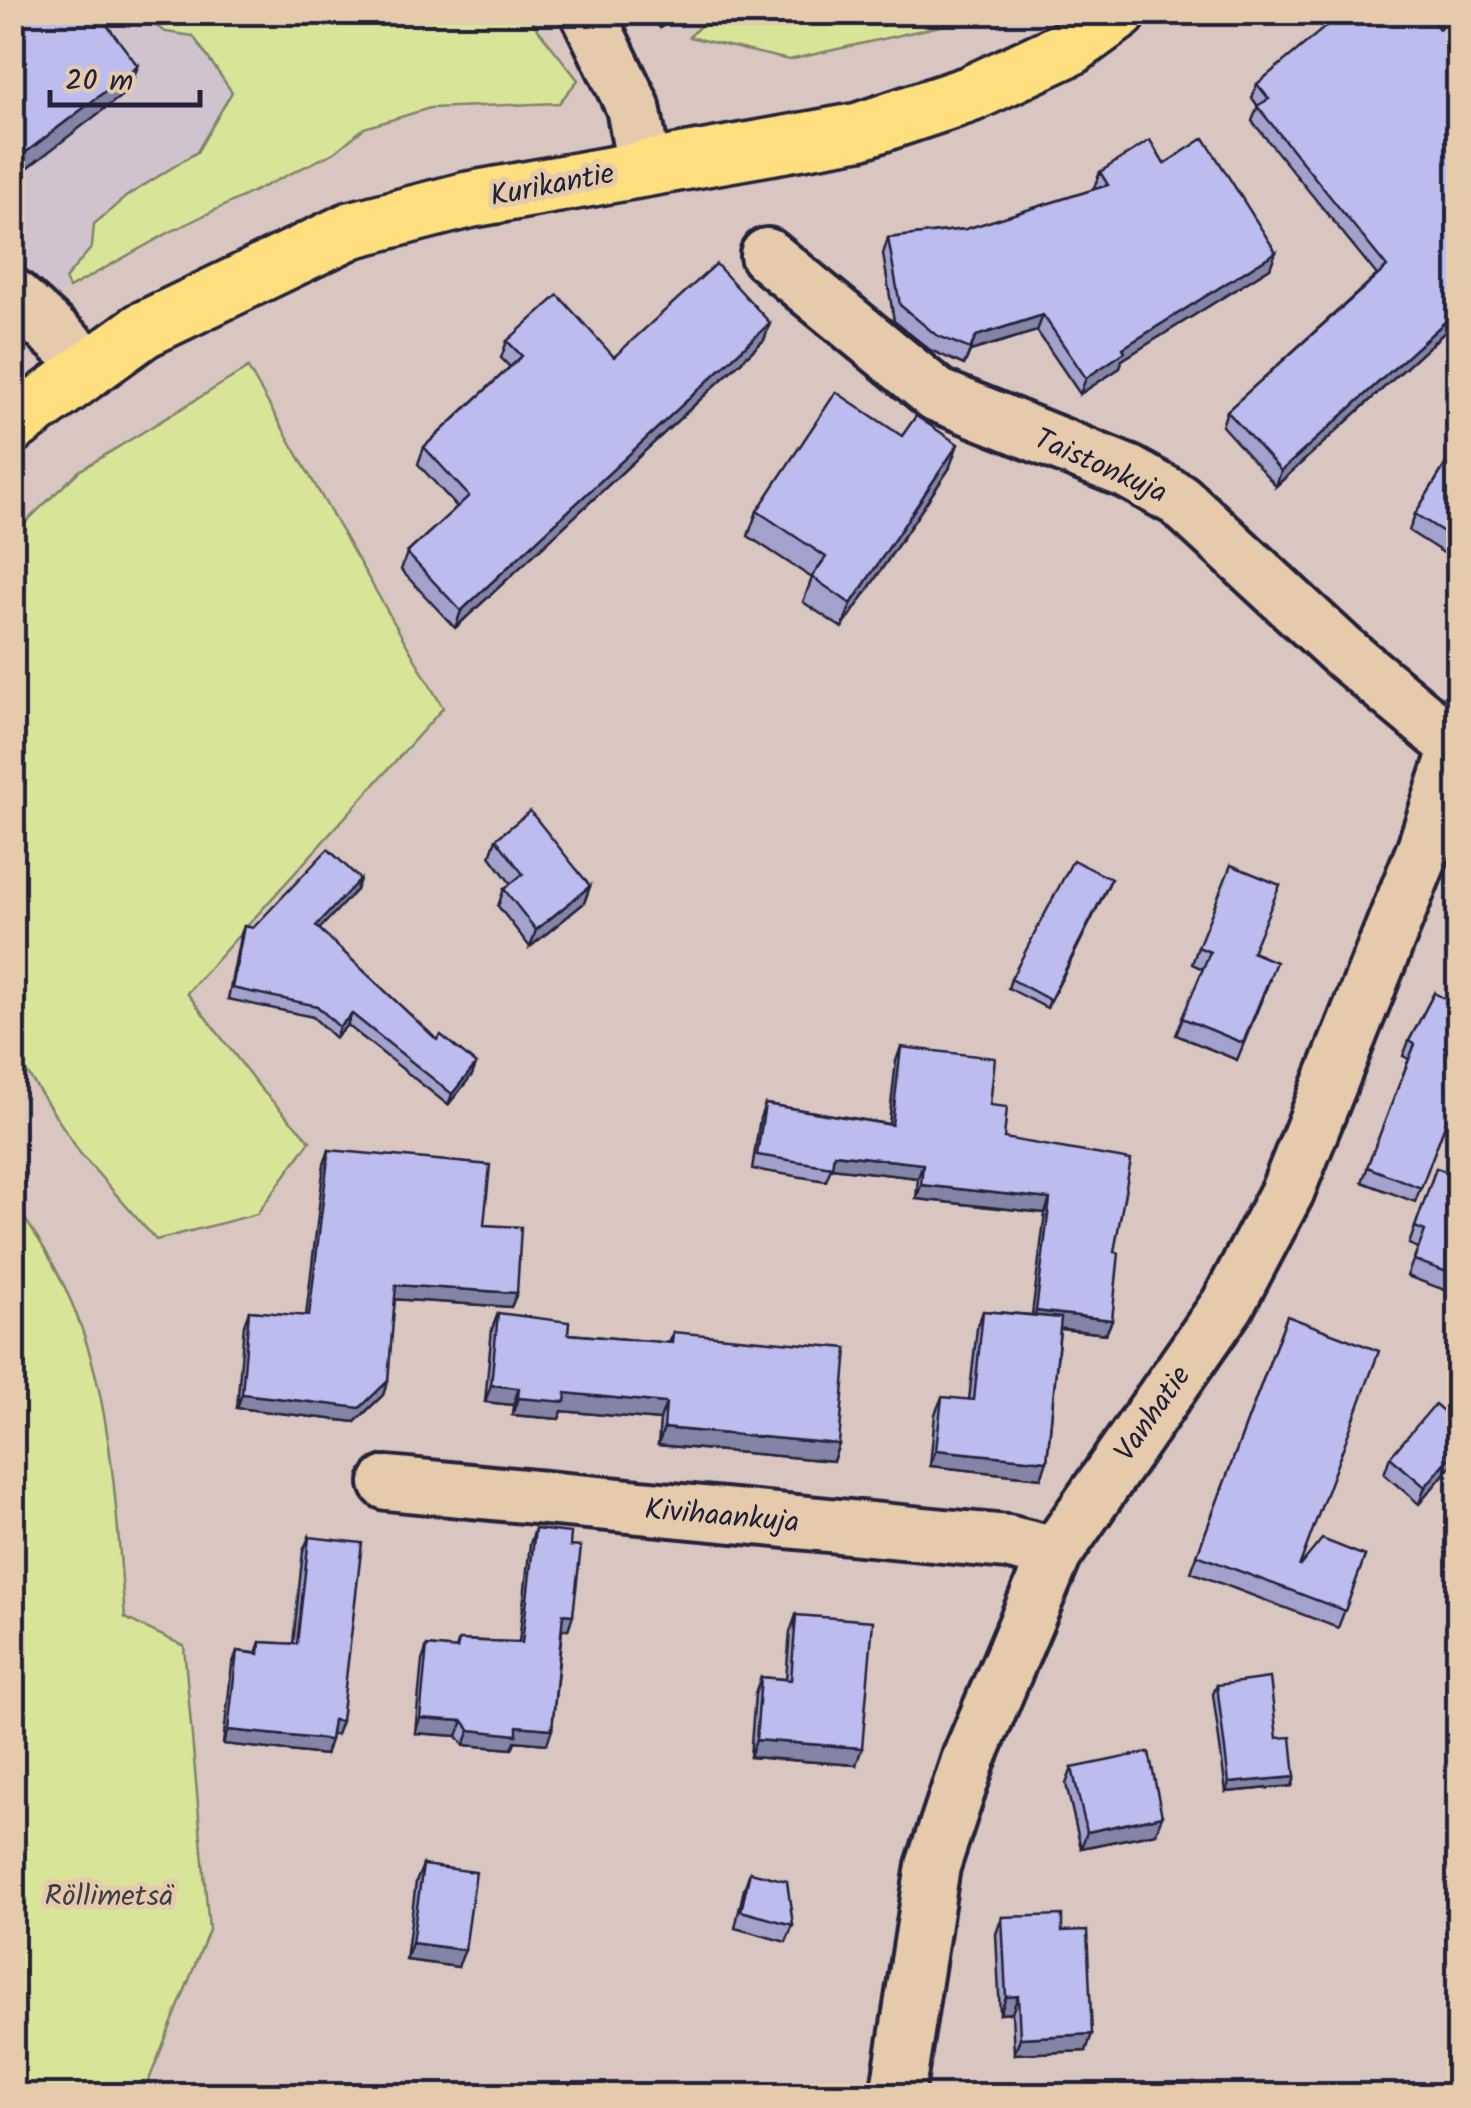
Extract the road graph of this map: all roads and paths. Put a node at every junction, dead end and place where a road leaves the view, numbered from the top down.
1 (587, 12) edge
2 (1119, 12) edge
3 (644, 166) junction
4 (768, 255) dead end
5 (12, 295) edge
6 (90, 366) junction
7 (12, 425) edge
8 (1458, 745) edge
9 (386, 1483) dead end
10 (1056, 1554) junction
11 (898, 2096) edge

1 - 3 street
2 - 3 main road, Kurikantie
3 - 6 main road, Kurikantie
4 - 8 street, Taistonkuja
5 - 6 street
6 - 7 main road, Kurikantie
8 - 10 street, Vanhatie
9 - 10 street, Kivihaankuja
10 - 11 street, Vanhatie

